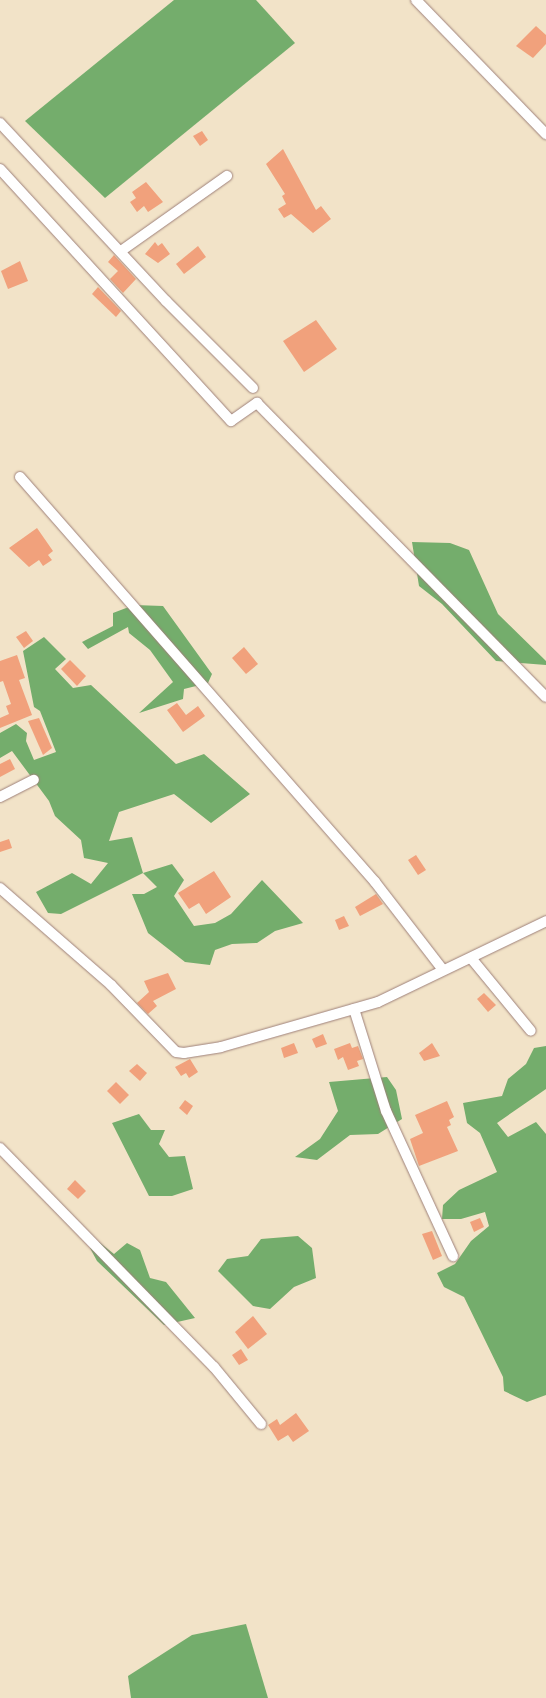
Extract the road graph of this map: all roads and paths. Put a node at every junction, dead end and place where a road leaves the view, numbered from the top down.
1 (418, 1) edge
2 (0, 124) edge
3 (546, 134) edge
4 (0, 169) edge
5 (227, 176) dead end
6 (121, 251) junction
7 (253, 388) dead end
8 (20, 477) dead end
9 (546, 697) edge
10 (34, 780) dead end
11 (0, 797) edge
12 (0, 888) edge
13 (546, 922) edge
14 (471, 958) junction
15 (443, 970) junction
16 (354, 1009) junction
17 (531, 1031) dead end
18 (0, 1148) edge
19 (453, 1256) dead end
20 (260, 1424) dead end

1 - 3 street
2 - 6 street
4 - 9 street
5 - 6 street
6 - 7 street
8 - 15 street
10 - 11 street
12 - 16 street
13 - 14 street
14 - 15 street
14 - 17 street
15 - 16 street
16 - 19 street
18 - 20 street

